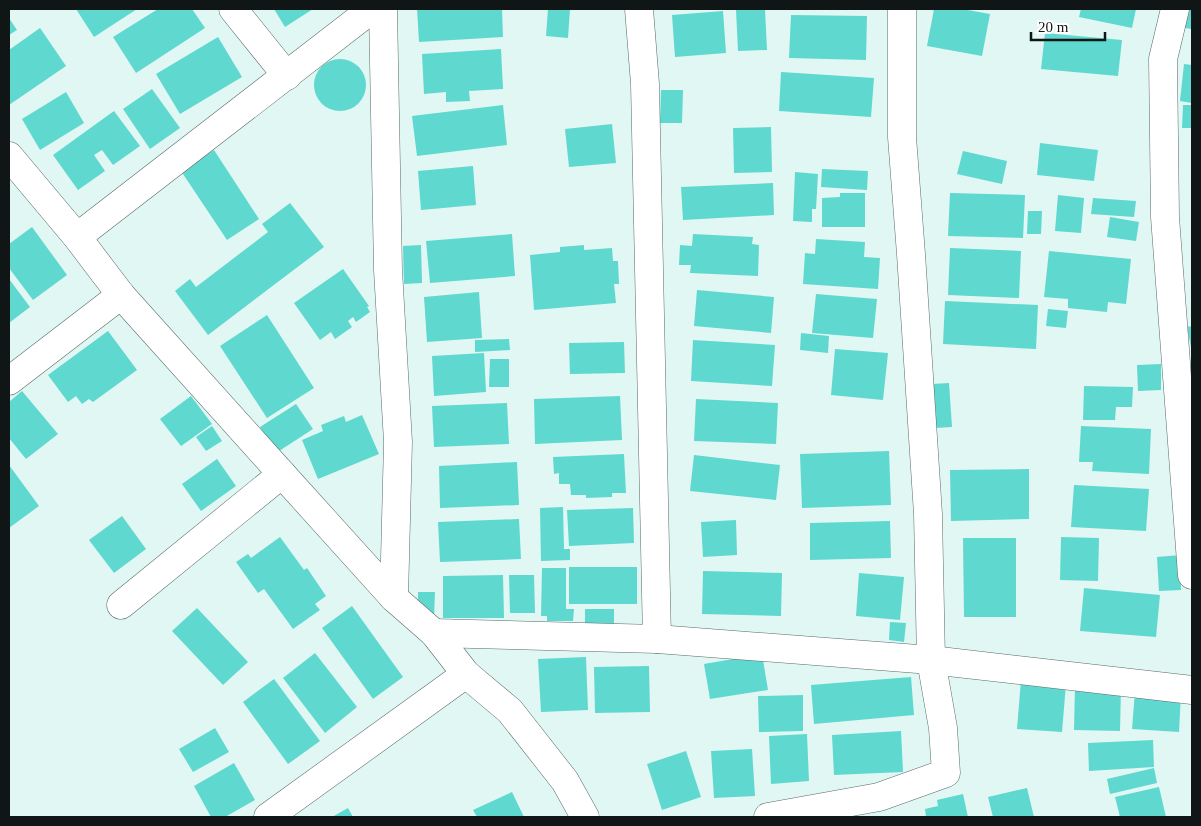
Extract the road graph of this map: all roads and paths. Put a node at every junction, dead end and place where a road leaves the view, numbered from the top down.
1 (233, 9) edge
2 (372, 9) edge
3 (383, 9) edge
4 (639, 9) edge
5 (902, 9) edge
6 (1175, 9) edge
7 (287, 76) junction
8 (9, 156) edge
9 (77, 237) junction
10 (121, 295) junction
11 (9, 381) edge
12 (282, 474) junction
13 (1192, 575) edge
14 (394, 598) junction
15 (121, 605) dead end
16 (434, 633) junction
17 (657, 639) junction
18 (931, 660) junction
19 (466, 674) junction
20 (1192, 690) edge
21 (268, 817) edge
22 (585, 817) edge
23 (768, 817) edge

1 - 7 street
2 - 7 street
3 - 14 street
4 - 17 street
5 - 18 street
6 - 13 street
7 - 9 street
8 - 9 street
9 - 10 street
10 - 11 street
10 - 12 street
12 - 14 street
12 - 15 street
14 - 16 street
16 - 17 street
16 - 19 street
17 - 18 street
18 - 20 street
18 - 23 street
19 - 21 street
19 - 22 street

